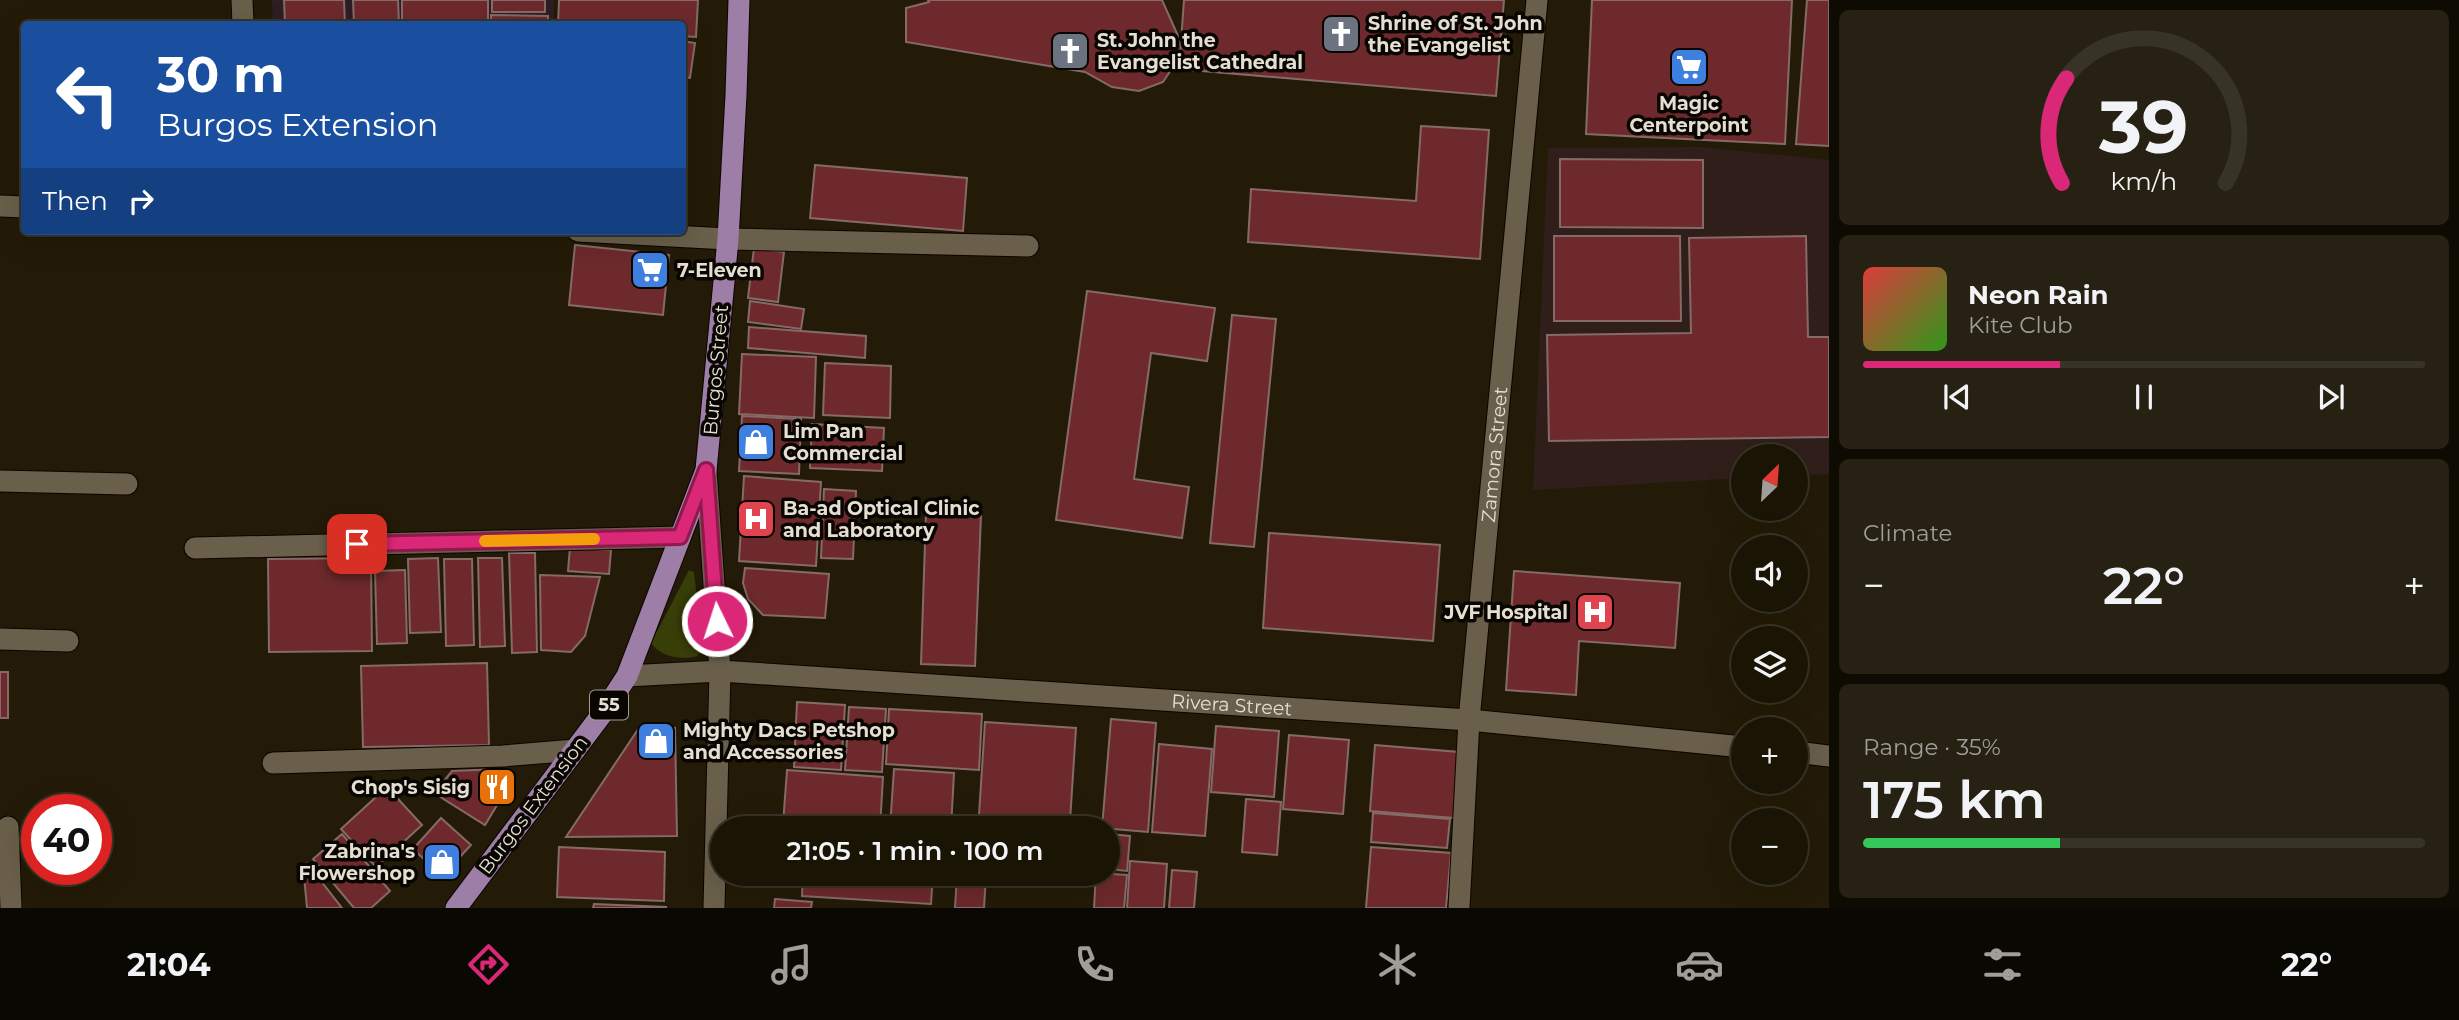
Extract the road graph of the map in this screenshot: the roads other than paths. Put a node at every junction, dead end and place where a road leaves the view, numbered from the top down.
1 (242, 0) edge
2 (738, 0) edge
3 (1537, 0) edge
4 (243, 21) edge
5 (0, 206) edge
6 (21, 206) edge
7 (653, 235) edge
8 (728, 239) junction
9 (1028, 246) dead end
10 (706, 470) junction
11 (0, 481) edge
12 (127, 484) dead end
13 (680, 537) junction
14 (195, 548) dead end
15 (0, 639) edge
16 (68, 641) dead end
17 (720, 671) junction
18 (627, 676) junction
19 (1469, 720) junction
20 (1731, 746) edge
21 (575, 750) junction
22 (1808, 753) edge
23 (1829, 756) edge
24 (273, 763) dead end
25 (8, 827) dead end
26 (11, 908) edge
27 (456, 908) edge
28 (714, 908) edge
29 (1459, 908) edge

1 - 4 street
2 - 8 main road, Burgos Street / 55
3 - 19 street, Zamora Street
5 - 6 street
7 - 8 street
8 - 9 street
8 - 10 main road, Burgos Street / 55
10 - 13 main road, Burgos Extension / 55
10 - 17 street, Burgos Street
11 - 12 street
13 - 14 street
13 - 18 main road, Burgos Extension / 55
15 - 16 street
17 - 18 street, Rivera Street
17 - 19 street, Rivera Street
17 - 28 street, Burgos Street
18 - 21 main road, Burgos Extension / 55
19 - 20 street, Rivera Street
19 - 29 street, Zamora Street
21 - 24 street
21 - 27 main road, Burgos Extension / 55
22 - 23 street
25 - 26 street

